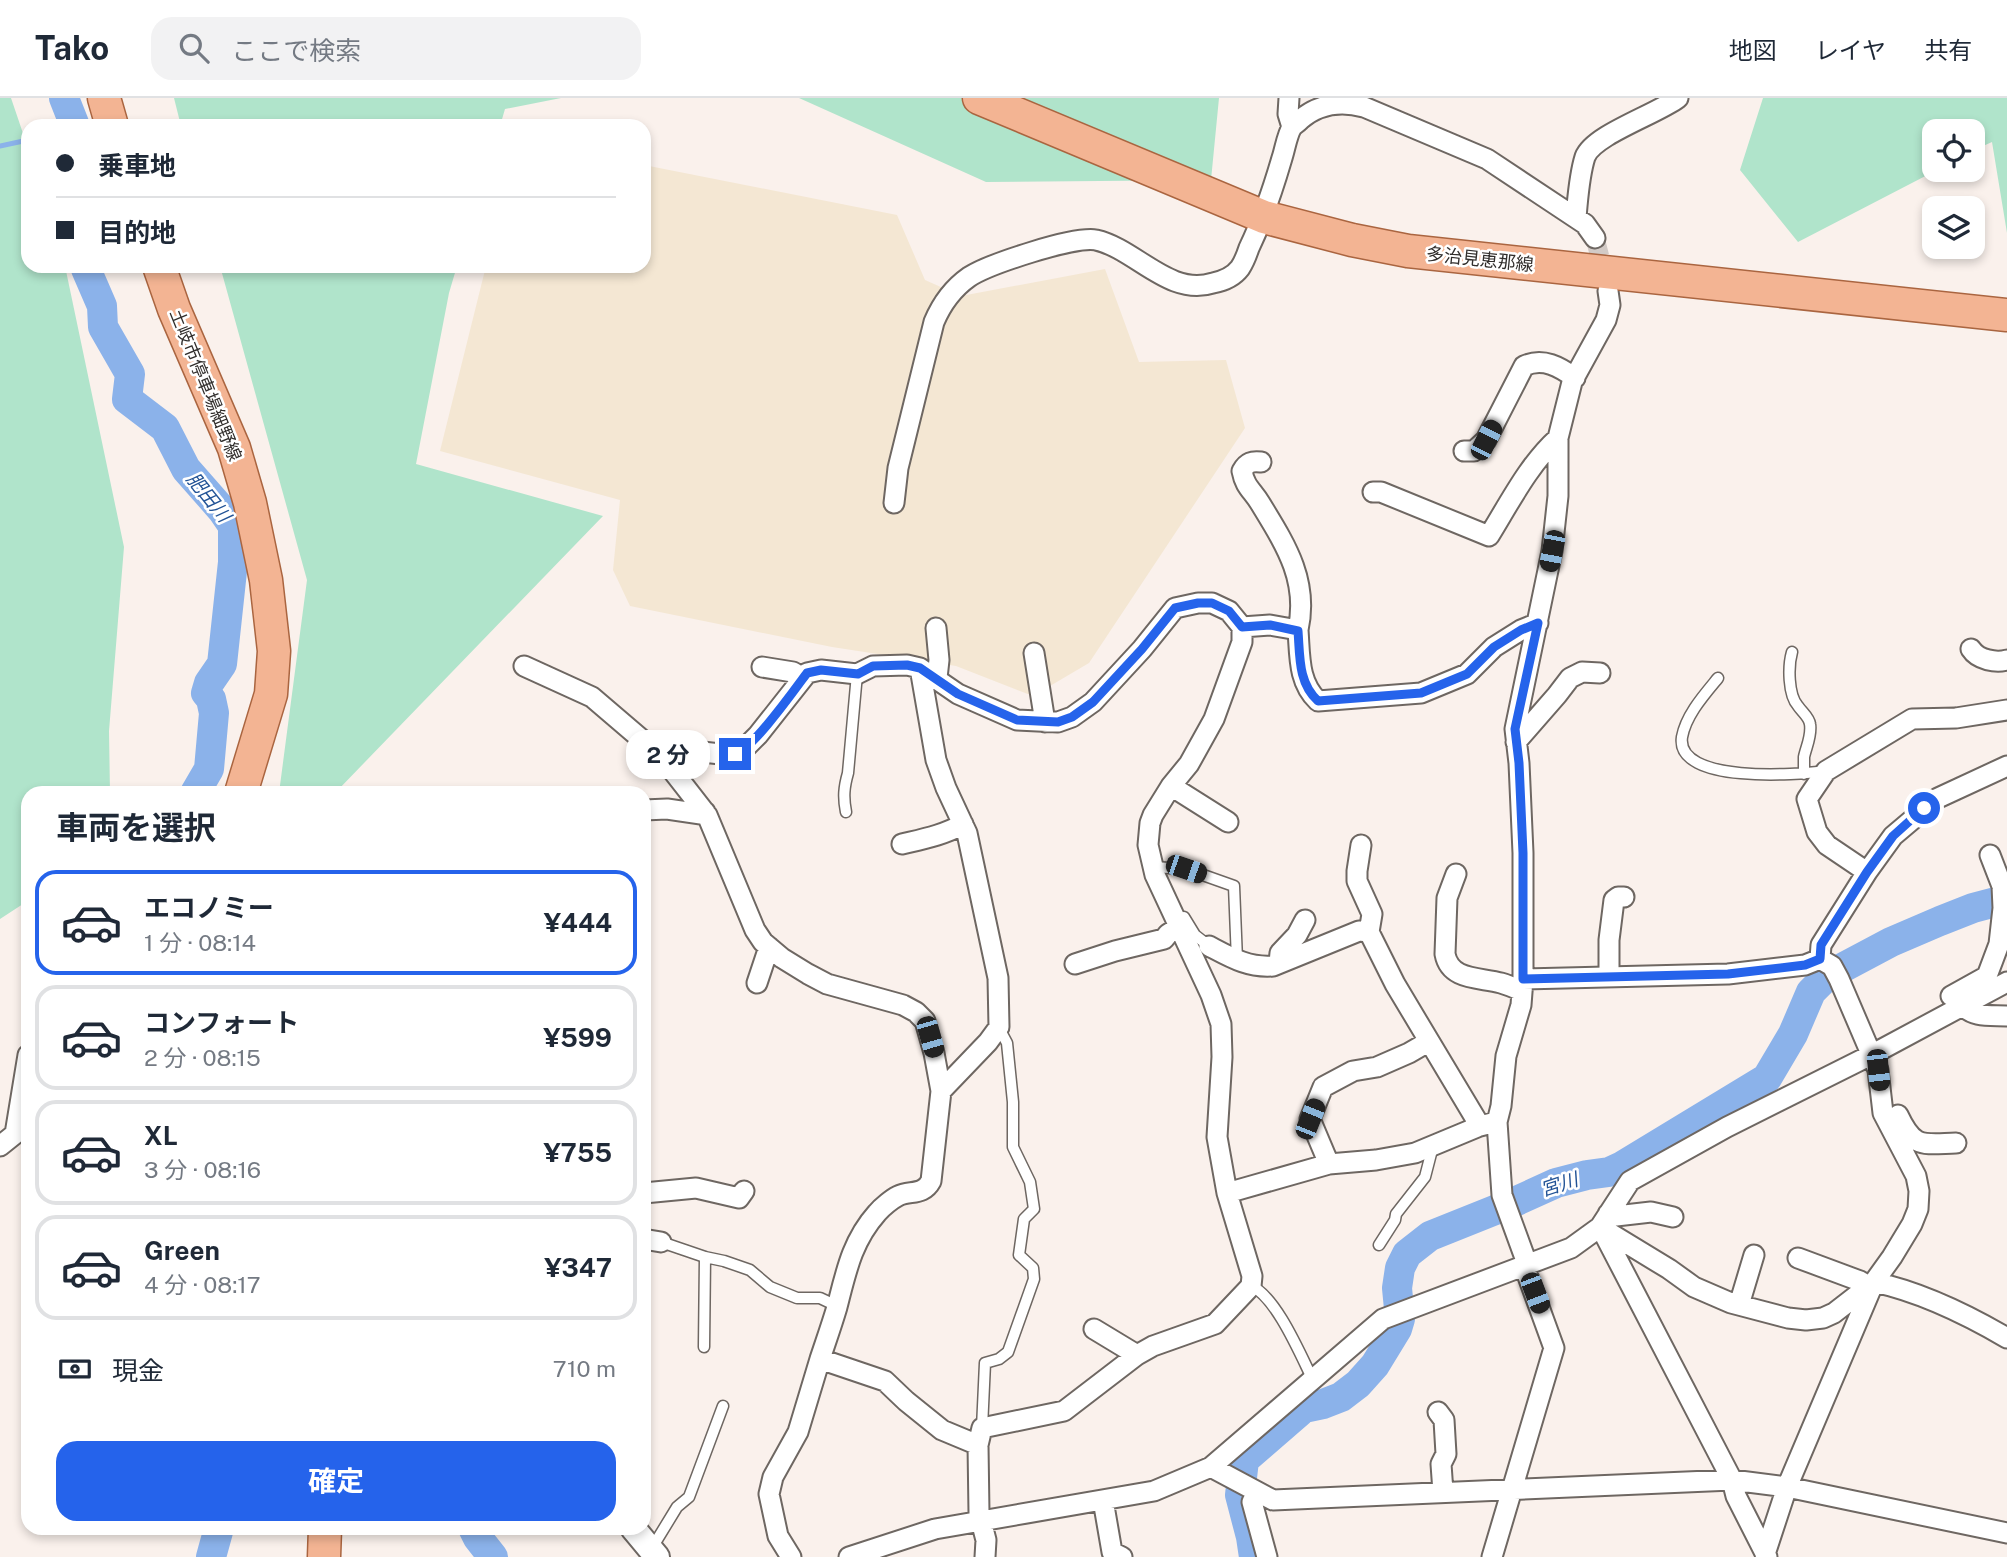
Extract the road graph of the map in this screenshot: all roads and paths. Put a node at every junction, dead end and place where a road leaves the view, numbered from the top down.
1 (104, 98) edge
2 (979, 98) edge
3 (1289, 98) edge
4 (1668, 101) edge
5 (110, 119) edge
6 (1292, 127) junction
7 (1264, 217) junction
8 (1576, 217) junction
9 (1595, 238) tunnel mouth
10 (161, 273) edge
11 (1608, 291) tunnel mouth
12 (2007, 315) edge
13 (1575, 378) junction
14 (1558, 438) junction
15 (1464, 451) dead end
16 (1261, 461) dead end
17 (1373, 492) dead end
18 (894, 503) dead end
19 (1538, 623) junction
20 (1242, 627) junction
21 (936, 628) dead end
22 (1298, 631) junction
23 (1971, 649) dead end
24 (1792, 652) dead end
25 (1034, 653) dead end
26 (2007, 660) edge
27 (524, 666) dead end
28 (762, 667) dead end
29 (928, 673) junction
30 (1600, 673) dead end
31 (858, 674) junction
32 (803, 678) junction
33 (1718, 678) dead end
34 (2007, 710) edge
35 (1045, 722) junction
36 (1516, 743) junction
37 (661, 756) junction
38 (2007, 766) edge
39 (1826, 771) junction
40 (1804, 774) junction
41 (243, 786) edge
42 (1171, 786) junction
43 (651, 810) edge
44 (705, 812) junction
45 (846, 812) dead end
46 (1228, 822) dead end
47 (963, 824) junction
48 (902, 844) dead end
49 (1361, 845) dead end
50 (1990, 855) dead end
51 (1153, 867) junction
52 (1867, 872) junction
53 (1456, 874) dead end
54 (1624, 897) dead end
55 (1305, 920) dead end
56 (1177, 922) junction
57 (1369, 932) junction
58 (1209, 946) joint
59 (769, 947) junction
60 (1237, 960) junction
61 (1279, 963) junction
62 (1075, 964) dead end
63 (1830, 968) junction
64 (1609, 976) junction
65 (2007, 982) edge
66 (757, 983) dead end
67 (1522, 985) junction
68 (1962, 1005) junction
69 (1942, 1016) junction
70 (2007, 1016) edge
71 (999, 1027) junction
72 (1428, 1041) junction
73 (1871, 1055) junction
74 (942, 1091) junction
75 (1881, 1094) junction
76 (21, 1098) edge
77 (1489, 1124) junction
78 (14, 1140) edge
79 (1956, 1143) dead end
80 (1433, 1146) junction
81 (1329, 1164) junction
82 (744, 1191) dead end
83 (651, 1192) edge
84 (1227, 1193) junction
85 (1673, 1217) dead end
86 (1604, 1221) junction
87 (652, 1242) edge
88 (1379, 1245) dead end
89 (1754, 1255) dead end
90 (705, 1257) junction
91 (1798, 1258) dead end
92 (1525, 1265) junction
93 (1871, 1284) junction
94 (1251, 1286) junction
95 (1739, 1305) junction
96 (837, 1306) junction
97 (1094, 1329) dead end
98 (2007, 1338) edge
99 (704, 1347) dead end
100 (1137, 1355) junction
101 (820, 1359) junction
102 (1313, 1380) junction
103 (723, 1406) dead end
104 (1438, 1412) dead end
105 (980, 1436) junction
106 (1211, 1467) junction
107 (1732, 1480) junction
108 (1787, 1487) junction
109 (1513, 1489) junction
110 (1254, 1490) junction
111 (1444, 1492) junction
112 (1103, 1500) junction
113 (982, 1522) junction
114 (2007, 1533) edge
115 (325, 1535) edge
116 (640, 1535) edge
117 (654, 1553) edge
118 (1766, 1556) edge
119 (324, 1557) edge
120 (791, 1557) edge
121 (849, 1557) edge
122 (985, 1557) edge
123 (1122, 1557) edge
124 (1267, 1557) edge
125 (1492, 1557) edge

1 - 5 main road
2 - 7 main road, 多治見恵那線
3 - 6 street
4 - 8 street
6 - 7 street
6 - 8 street
7 - 12 main road, 多治見恵那線
7 - 18 street
8 - 9 street
10 - 41 main road, 土岐市停車場細野線
11 - 13 street
13 - 14 street
13 - 15 street
14 - 17 street
14 - 19 street
16 - 22 street
19 - 22 street
19 - 36 street
20 - 22 street
20 - 35 street
20 - 42 street
21 - 29 street
23 - 26 street
24 - 40 lane
25 - 35 street
27 - 37 street
28 - 32 street
29 - 31 street
29 - 35 street
29 - 47 street
30 - 36 street
31 - 32 street
31 - 45 lane
32 - 37 street
33 - 40 lane
34 - 39 street
36 - 67 street
37 - 44 street
38 - 52 street
39 - 40 lane
39 - 52 street
42 - 46 street
42 - 51 street
43 - 44 street
44 - 59 street
47 - 48 street
47 - 71 street
49 - 57 street
50 - 69 street
51 - 56 street
51 - 60 lane
52 - 63 street
53 - 67 street
54 - 64 street
55 - 61 street
56 - 58 lane
56 - 62 street
56 - 84 street
57 - 61 street
57 - 72 street
58 - 60 street
59 - 66 street
59 - 74 street
60 - 61 street
63 - 64 street
63 - 73 street
64 - 67 street
65 - 68 street
67 - 77 street
68 - 69 street
68 - 70 street
69 - 73 street
71 - 74 street
71 - 105 lane
72 - 77 street
72 - 81 street
73 - 75 street
73 - 86 street
74 - 96 street
75 - 79 street
75 - 93 street
76 - 78 street
77 - 80 street
77 - 92 street
80 - 81 street
80 - 88 lane
81 - 84 street
82 - 83 street
84 - 94 street
85 - 86 street
86 - 92 street
86 - 95 street
86 - 107 street
87 - 90 lane
89 - 95 street
90 - 96 lane
90 - 99 lane
91 - 93 street
92 - 102 street
92 - 109 street
93 - 95 street
93 - 98 street
93 - 108 street
94 - 100 street
94 - 102 lane
96 - 101 street
97 - 100 street
100 - 105 street
101 - 105 street
101 - 120 street
102 - 106 street
103 - 117 lane
104 - 111 street
105 - 113 street
106 - 110 street
106 - 112 street
107 - 108 street
107 - 109 street
107 - 118 street
108 - 114 street
108 - 118 street
109 - 111 street
109 - 125 street
110 - 111 street
110 - 124 street
112 - 113 street
112 - 123 street
113 - 121 street
113 - 122 street
115 - 119 main road
116 - 117 street

